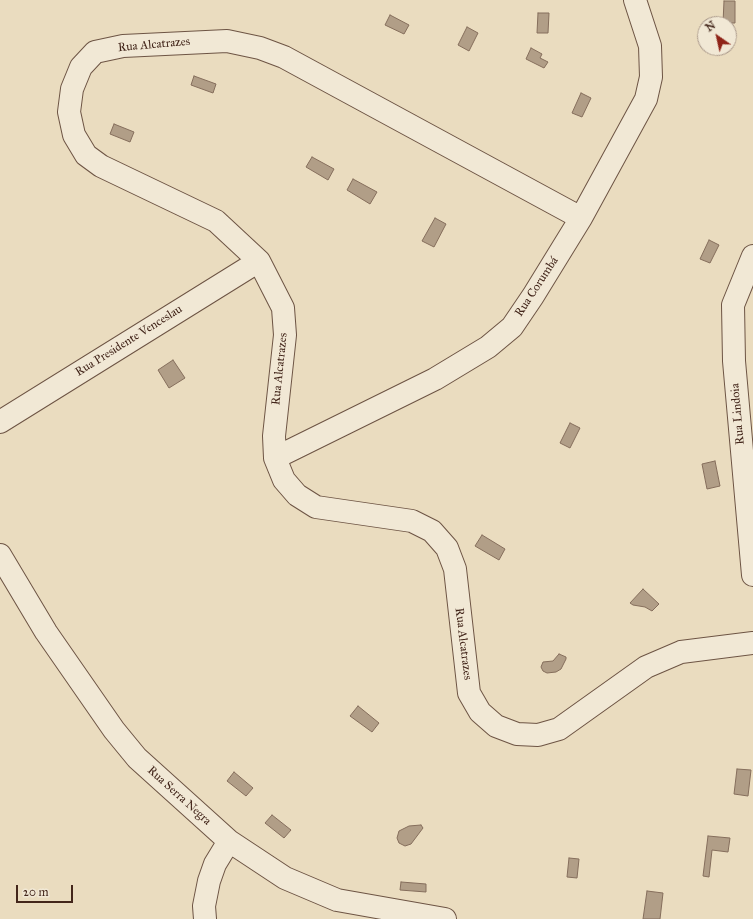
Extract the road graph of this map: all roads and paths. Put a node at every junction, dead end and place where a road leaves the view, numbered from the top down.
1 (635, 0) edge
2 (581, 218) junction
3 (753, 256) edge
4 (259, 261) junction
5 (0, 422) edge
6 (275, 458) junction
7 (0, 555) edge
8 (753, 575) edge
9 (753, 642) edge
10 (229, 841) junction
11 (205, 919) edge
12 (445, 919) edge

1 - 2 street, Rua Corumbá
2 - 4 street, Rua Alcatrazes
2 - 6 street, Rua Corumbá
3 - 8 street, Rua Lindoia
4 - 5 street, Rua Presidente Venceslau
4 - 6 street, Rua Alcatrazes
6 - 9 street, Rua Alcatrazes
7 - 10 street, Rua Serra Negra
10 - 11 street
10 - 12 street, Rua Serra Negra

